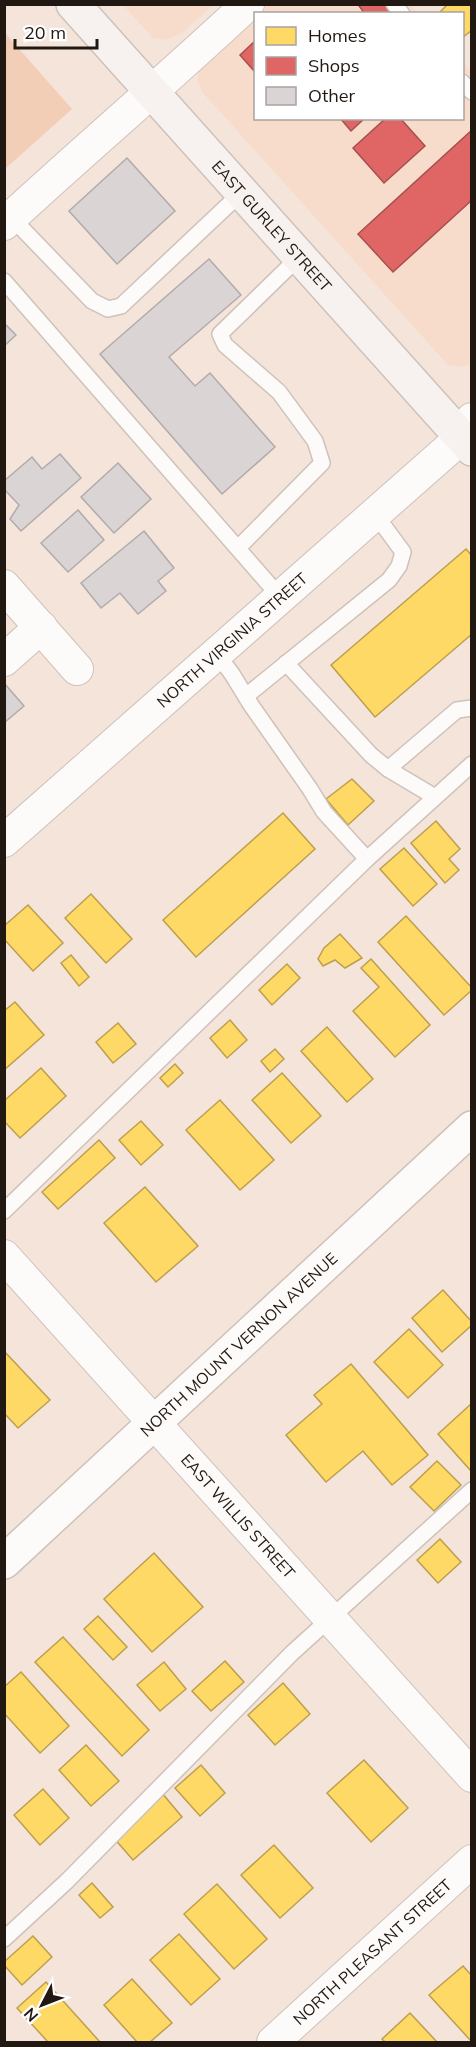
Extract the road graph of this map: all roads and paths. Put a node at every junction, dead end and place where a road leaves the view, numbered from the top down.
1 (74, 4) edge
2 (248, 4) edge
3 (152, 91) junction
4 (242, 192) junction
5 (8, 220) edge
6 (299, 257) junction
7 (4, 281) edge
8 (468, 435) edge
9 (375, 514) junction
10 (238, 548) junction
11 (4, 586) edge
12 (281, 598) junction
13 (41, 627) junction
14 (217, 654) junction
15 (4, 660) edge
16 (286, 663) junction
17 (77, 669) dead end
18 (246, 696) junction
19 (471, 708) edge
20 (471, 764) edge
21 (388, 769) junction
22 (435, 797) junction
23 (4, 841) edge
24 (367, 860) junction
25 (471, 1128) edge
26 (4, 1211) edge
27 (4, 1256) edge
28 (153, 1422) junction
29 (471, 1490) edge
30 (4, 1562) edge
31 (331, 1617) junction
32 (471, 1776) edge
33 (471, 1861) edge
34 (4, 1939) edge
35 (273, 2043) edge

1 - 3 main road, EAST GURLEY STREET
2 - 3 street
3 - 4 main road, EAST GURLEY STREET
3 - 5 street
4 - 5 lane
4 - 6 main road, EAST GURLEY STREET
6 - 8 main road, EAST GURLEY STREET
6 - 10 lane
7 - 10 lane
8 - 9 street, NORTH VIRGINIA STREET
9 - 12 street, NORTH VIRGINIA STREET
9 - 16 lane
10 - 12 lane
11 - 13 street
12 - 14 street, NORTH VIRGINIA STREET
13 - 15 street
13 - 17 street
14 - 18 lane
14 - 23 street, NORTH VIRGINIA STREET
16 - 18 lane
16 - 21 lane
18 - 24 lane
19 - 21 lane
20 - 22 lane
21 - 22 lane
22 - 24 lane
24 - 26 lane
25 - 28 street, NORTH MOUNT VERNON AVENUE
27 - 28 street, EAST WILLIS STREET
28 - 30 street, NORTH MOUNT VERNON AVENUE
28 - 31 street, EAST WILLIS STREET
29 - 31 lane
31 - 32 street, EAST WILLIS STREET
31 - 34 lane
33 - 35 street, NORTH PLEASANT STREET

